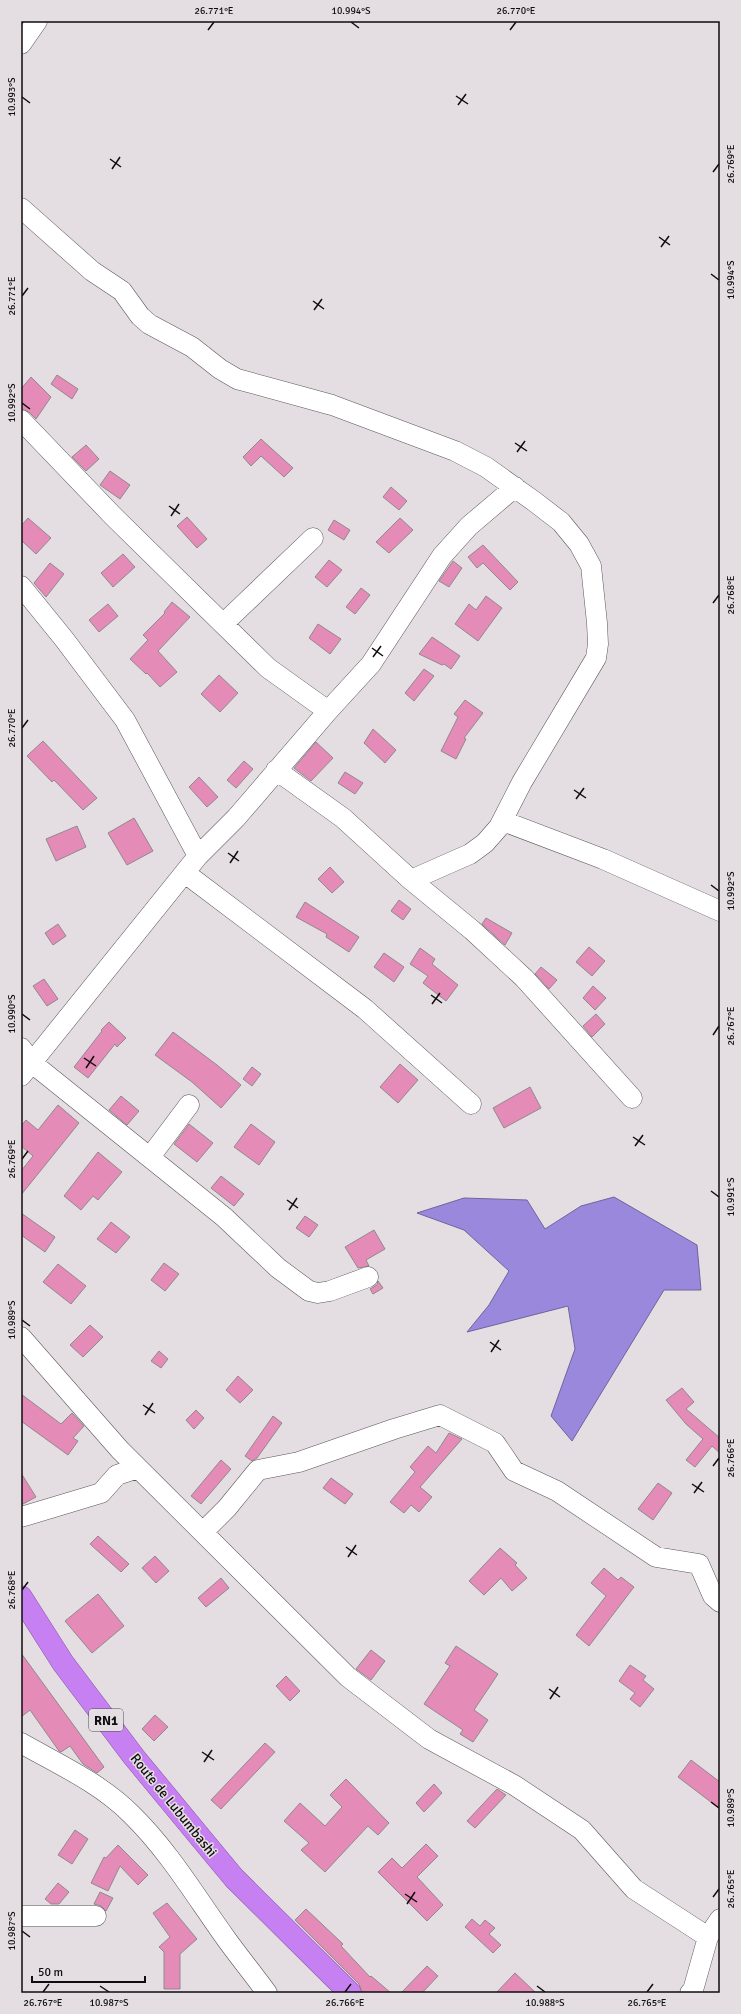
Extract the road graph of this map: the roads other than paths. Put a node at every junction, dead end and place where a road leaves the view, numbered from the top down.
1 (37, 21) edge
2 (21, 44) edge
3 (21, 208) edge
4 (21, 420) edge
5 (515, 487) junction
6 (314, 538) dead end
7 (21, 586) edge
8 (223, 624) junction
9 (328, 711) junction
10 (276, 770) junction
11 (503, 821) junction
12 (198, 856) junction
13 (186, 873) junction
14 (411, 880) junction
15 (720, 911) edge
16 (24, 1062) edge
17 (632, 1098) dead end
18 (471, 1104) dead end
19 (189, 1105) dead end
20 (150, 1157) junction
21 (368, 1277) dead end
22 (21, 1337) edge
23 (138, 1468) junction
24 (21, 1517) edge
25 (203, 1532) junction
26 (21, 1597) edge
27 (720, 1602) edge
28 (21, 1743) edge
29 (21, 1916) edge
30 (96, 1916) dead end
31 (720, 1919) edge
32 (708, 1937) junction
33 (267, 1993) edge
34 (350, 1993) edge
35 (690, 1993) edge

1 - 2 street
3 - 5 street
4 - 8 street
5 - 9 street
5 - 11 street
6 - 8 street
7 - 12 street
8 - 9 street
9 - 10 street
10 - 12 street
10 - 14 street
11 - 14 street
11 - 15 street
12 - 13 street
13 - 16 street
13 - 18 street
14 - 17 street
16 - 20 street
19 - 20 street
20 - 21 street
22 - 23 street
23 - 24 street
23 - 25 street
25 - 27 street
25 - 32 street
26 - 34 highway, Route de Lubumbashi / RN1
28 - 33 street
29 - 30 street
31 - 32 street
32 - 35 street

